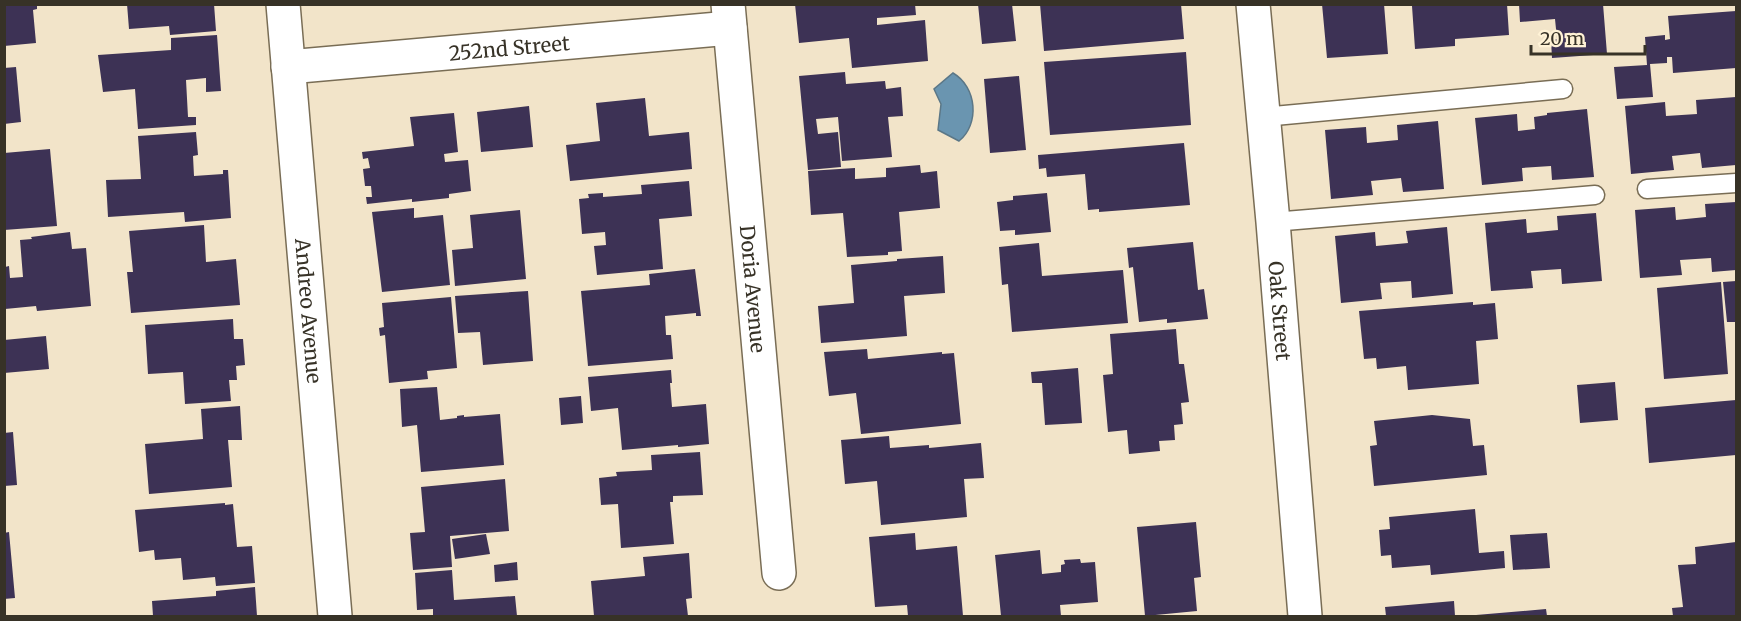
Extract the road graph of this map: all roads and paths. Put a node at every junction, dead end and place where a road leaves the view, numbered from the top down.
1 (283, 4) edge
2 (1253, 4) edge
3 (729, 16) edge
4 (288, 67) junction
5 (1563, 89) dead end
6 (1263, 117) junction
7 (1737, 183) edge
8 (1647, 189) dead end
9 (1595, 195) dead end
10 (1273, 222) junction
11 (779, 573) dead end
12 (335, 616) edge
13 (1305, 616) edge

1 - 4 street, Andreo Avenue
2 - 6 street, Oak Street
3 - 4 street, 252nd Street
3 - 11 street, Doria Avenue
4 - 12 street, Andreo Avenue
5 - 6 lane
6 - 10 street, Oak Street
7 - 8 lane
9 - 10 lane
10 - 13 street, Oak Street

